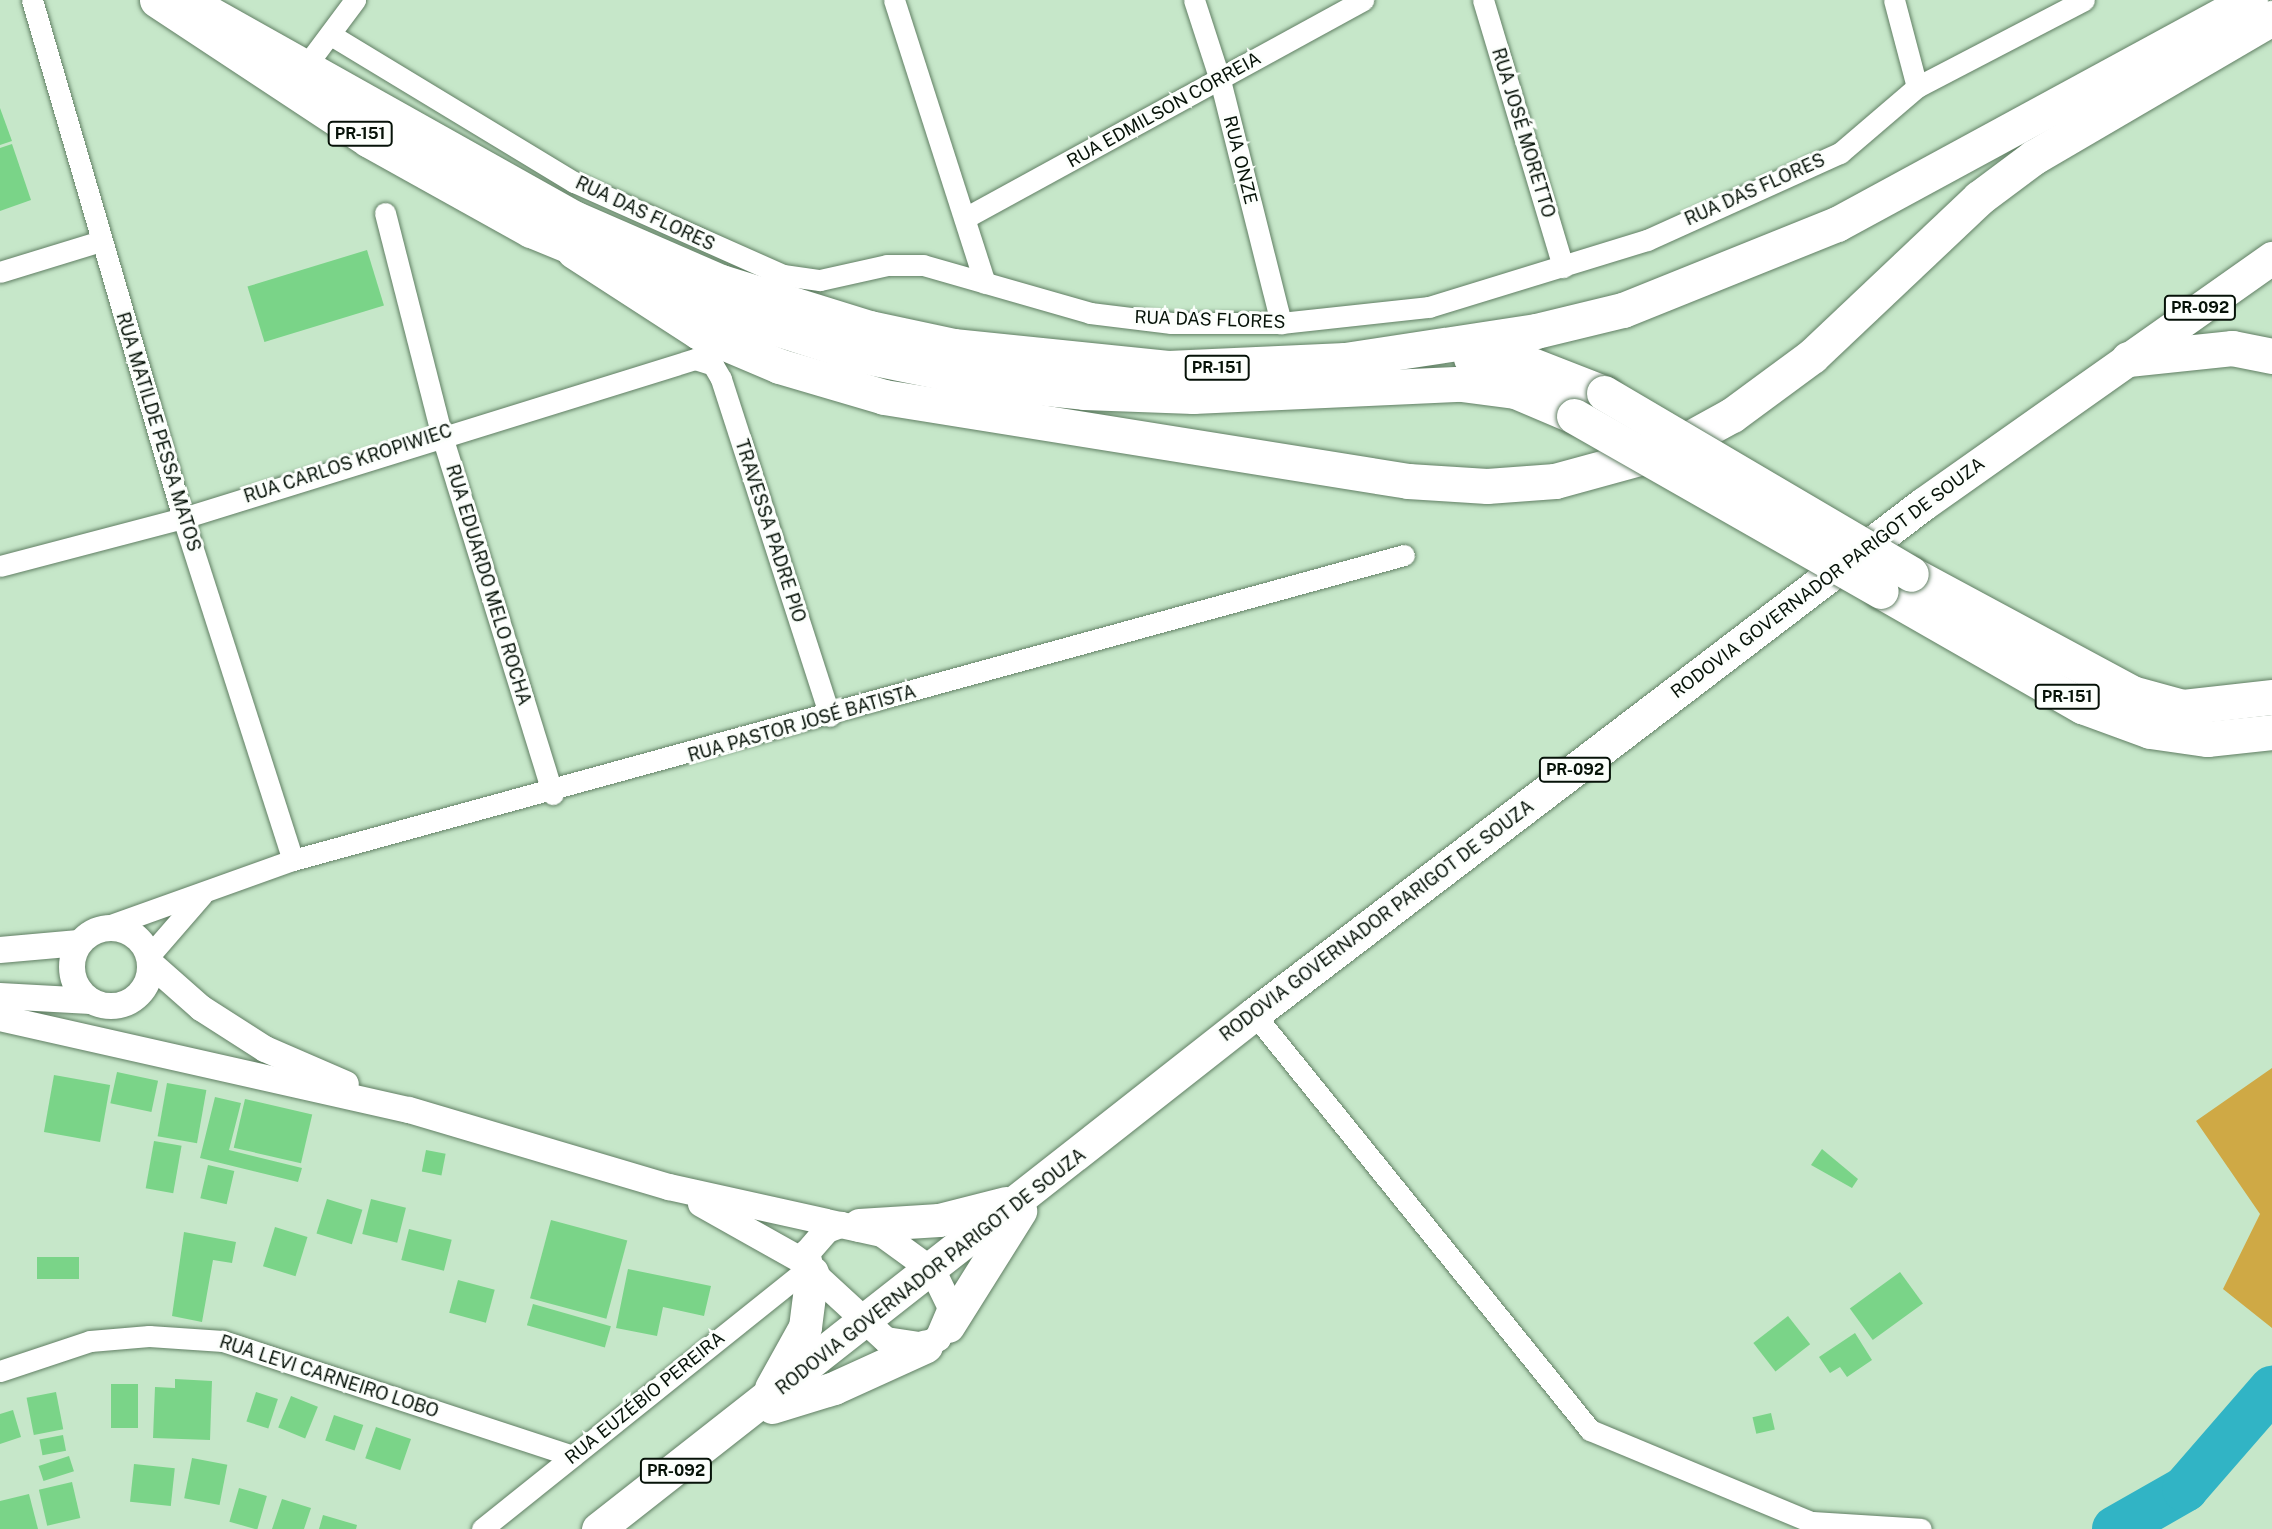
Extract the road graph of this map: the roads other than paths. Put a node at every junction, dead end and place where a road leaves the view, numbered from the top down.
1 (33, 0) edge
2 (157, 0) edge
3 (185, 0) edge
4 (355, 0) edge
5 (894, 0) edge
6 (1194, 0) edge
7 (1363, 0) edge
8 (1483, 0) edge
9 (1894, 0) edge
10 (2084, 0) edge
11 (2250, 0) edge
12 (2272, 18) edge
13 (331, 35) junction
14 (305, 67) junction
15 (1220, 80) junction
16 (1917, 87) junction
17 (385, 213) dead end
18 (965, 218) junction
19 (101, 242) junction
20 (574, 251) junction
21 (2272, 258) edge
22 (1563, 267) junction
23 (0, 272) edge
24 (985, 283) junction
25 (1281, 323) junction
26 (2272, 356) edge
27 (695, 359) joint
28 (2129, 359) junction
29 (1260, 368) junction
30 (441, 433) junction
31 (183, 518) junction
32 (1404, 555) dead end
33 (0, 566) edge
34 (2272, 697) edge
35 (830, 716) junction
36 (2272, 732) edge
37 (553, 794) junction
38 (293, 860) junction
39 (202, 895) junction
40 (88, 936) junction
41 (0, 950) edge
42 (149, 959) junction
43 (0, 996) edge
44 (103, 1003) junction
45 (1254, 1014) junction
46 (0, 1018) edge
47 (108, 1039) junction
48 (409, 1110) junction
49 (669, 1187) junction
50 (1031, 1194) junction
51 (850, 1225) junction
52 (809, 1268) junction
53 (933, 1271) junction
54 (863, 1325) junction
55 (937, 1336) junction
56 (0, 1371) edge
57 (753, 1412) junction
58 (573, 1456) junction
59 (482, 1529) edge
60 (598, 1529) edge
61 (1921, 1529) edge

1 - 19 street, RUA MATILDE PESSA MATOS
2 - 20 highway, PR-151
3 - 14 highway, PR-151
4 - 13 street
5 - 18 street
6 - 15 street, RUA ONZE
7 - 15 street, RUA EDMILSON CORREIA
8 - 22 street, RUA JOSÉ MORETTO
9 - 16 street
10 - 16 street, RUA DAS FLORES
11 - 29 highway, PR-151
12 - 20 highway, PR-151
13 - 14 street
13 - 24 street, RUA DAS FLORES
14 - 29 highway, PR-151
15 - 18 street, RUA EDMILSON CORREIA
15 - 25 street, RUA ONZE
16 - 22 street, RUA DAS FLORES
17 - 30 street, RUA EDUARDO MELO ROCHA
18 - 24 street
19 - 23 street
19 - 31 street, RUA MATILDE PESSA MATOS
20 - 36 highway, PR-151, bridge
21 - 28 main road, RODOVIA GOVERNADOR PARIGOT DE SOUZA / PR-092
22 - 25 street, RUA DAS FLORES
24 - 25 street, RUA DAS FLORES
26 - 28 highway
27 - 30 street, RUA CARLOS KROPIWIEC
27 - 35 street, TRAVESSA PADRE PIO
28 - 45 main road, RODOVIA GOVERNADOR PARIGOT DE SOUZA / PR-092
29 - 34 highway, PR-151, bridge
30 - 31 street, RUA CARLOS KROPIWIEC
30 - 37 street, RUA EDUARDO MELO ROCHA
31 - 33 street, RUA CARLOS KROPIWIEC
31 - 38 street, RUA MATILDE PESSA MATOS
32 - 35 street, RUA PASTOR JOSÉ BATISTA
35 - 37 street, RUA PASTOR JOSÉ BATISTA
37 - 38 street, RUA PASTOR JOSÉ BATISTA
38 - 39 street, RUA PASTOR JOSÉ BATISTA
39 - 40 street, RUA PASTOR JOSÉ BATISTA
39 - 42 street, RUA PASTOR JOSÉ BATISTA
40 - 41 street
40 - 42 street
40 - 44 street
42 - 44 street
42 - 48 street
43 - 44 street
44 - 47 street
45 - 50 main road, RODOVIA GOVERNADOR PARIGOT DE SOUZA / PR-092
45 - 61 street
46 - 47 street
47 - 48 street
48 - 49 street
49 - 51 street
49 - 52 street
50 - 51 main road
50 - 53 main road, RODOVIA GOVERNADOR PARIGOT DE SOUZA / PR-092
50 - 55 main road
51 - 52 street
51 - 53 street
52 - 54 street
52 - 57 main road
52 - 58 street, RUA EUZÉBIO PEREIRA
53 - 54 main road, RODOVIA GOVERNADOR PARIGOT DE SOUZA / PR-092
53 - 55 street
54 - 55 street
54 - 57 main road, RODOVIA GOVERNADOR PARIGOT DE SOUZA / PR-092
55 - 57 main road
56 - 58 street, RUA LEVI CARNEIRO LOBO
57 - 60 main road, RODOVIA GOVERNADOR PARIGOT DE SOUZA / PR-092
58 - 59 street, RUA EUZÉBIO PEREIRA

